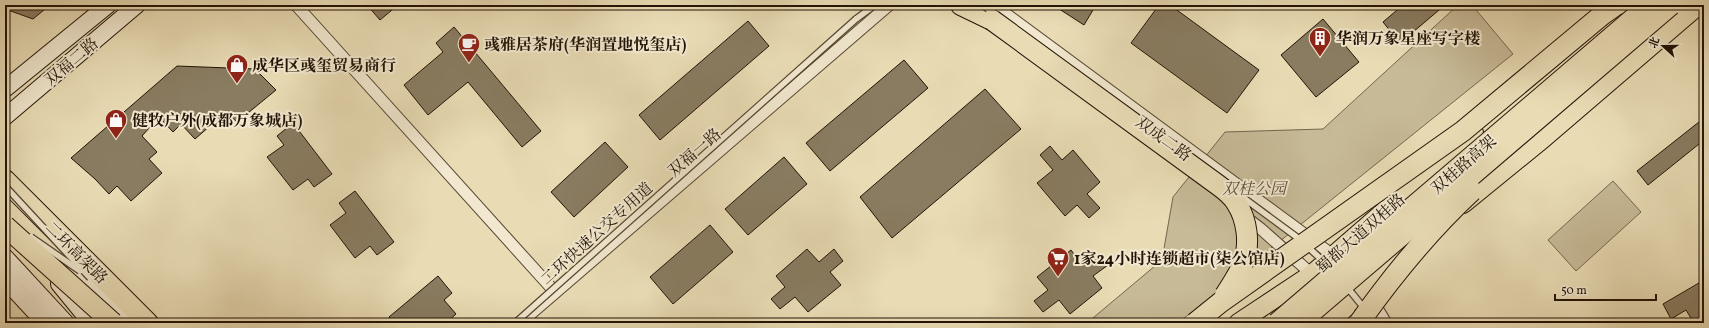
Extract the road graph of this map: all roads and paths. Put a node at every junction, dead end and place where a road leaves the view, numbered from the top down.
1 (108, 5) edge
2 (137, 5) edge
3 (296, 5) edge
4 (874, 5) edge
5 (889, 5) edge
6 (956, 5) edge
7 (960, 5) edge
8 (1617, 5) edge
9 (1649, 5) edge
10 (1671, 5) edge
11 (1682, 5) edge
12 (1699, 5) edge
13 (990, 10) edge
14 (5, 89) edge
15 (5, 117) edge
16 (5, 181) edge
17 (5, 186) edge
18 (7, 221) edge
19 (24, 232) dead end
20 (1335, 255) junction
21 (5, 257) edge
22 (1312, 274) junction
23 (1337, 275) dead end
24 (90, 278) junction
25 (5, 280) edge
26 (1342, 281) dead end
27 (1365, 287) junction
28 (555, 292) junction
29 (1221, 302) junction
30 (1345, 307) junction
31 (1363, 321) edge
32 (45, 323) edge
33 (66, 323) edge
34 (91, 323) edge
35 (113, 323) edge
36 (125, 323) edge
37 (132, 323) edge
38 (148, 323) edge
39 (515, 323) edge
40 (520, 323) edge
41 (1195, 323) edge
42 (1238, 323) edge
43 (1251, 323) edge
44 (1277, 323) edge
45 (1299, 323) edge
46 (1328, 323) edge
47 (1386, 323) edge

1 - 14 main road, 双福二路
2 - 15 main road, 双福二路
3 - 28 street
4 - 39 lane, 二环快速公交专用道, bridge
5 - 28 street, 双福一路
6 - 22 street, 双成二路
7 - 13 highway
8 - 20 main road, 蜀都大道双桂路
8 - 29 highway, bridge
9 - 44 highway, 双桂路高架, bridge
10 - 45 highway, 双桂路高架, bridge
11 - 31 highway, bridge
12 - 27 main road
13 - 20 street, 双成二路
13 - 23 lane, bridge
13 - 29 highway, bridge
16 - 36 main road
16 - 38 highway, 二环高架路
17 - 24 lane, bridge
18 - 34 main road, bridge
18 - 35 highway, 二环高架路, bridge
19 - 24 lane, bridge
20 - 22 main road, 蜀都大道双桂路
20 - 27 street, 双成二路
21 - 33 main road
22 - 30 street, 双成二路
22 - 42 main road, 蜀都大道双桂路
22 - 43 main road
24 - 37 lane
25 - 32 main road
26 - 31 lane, bridge
27 - 30 main road
27 - 47 street, 双成二路
28 - 40 street, 双福一路
29 - 41 highway, bridge
30 - 31 street, 双成二路
30 - 46 highway

